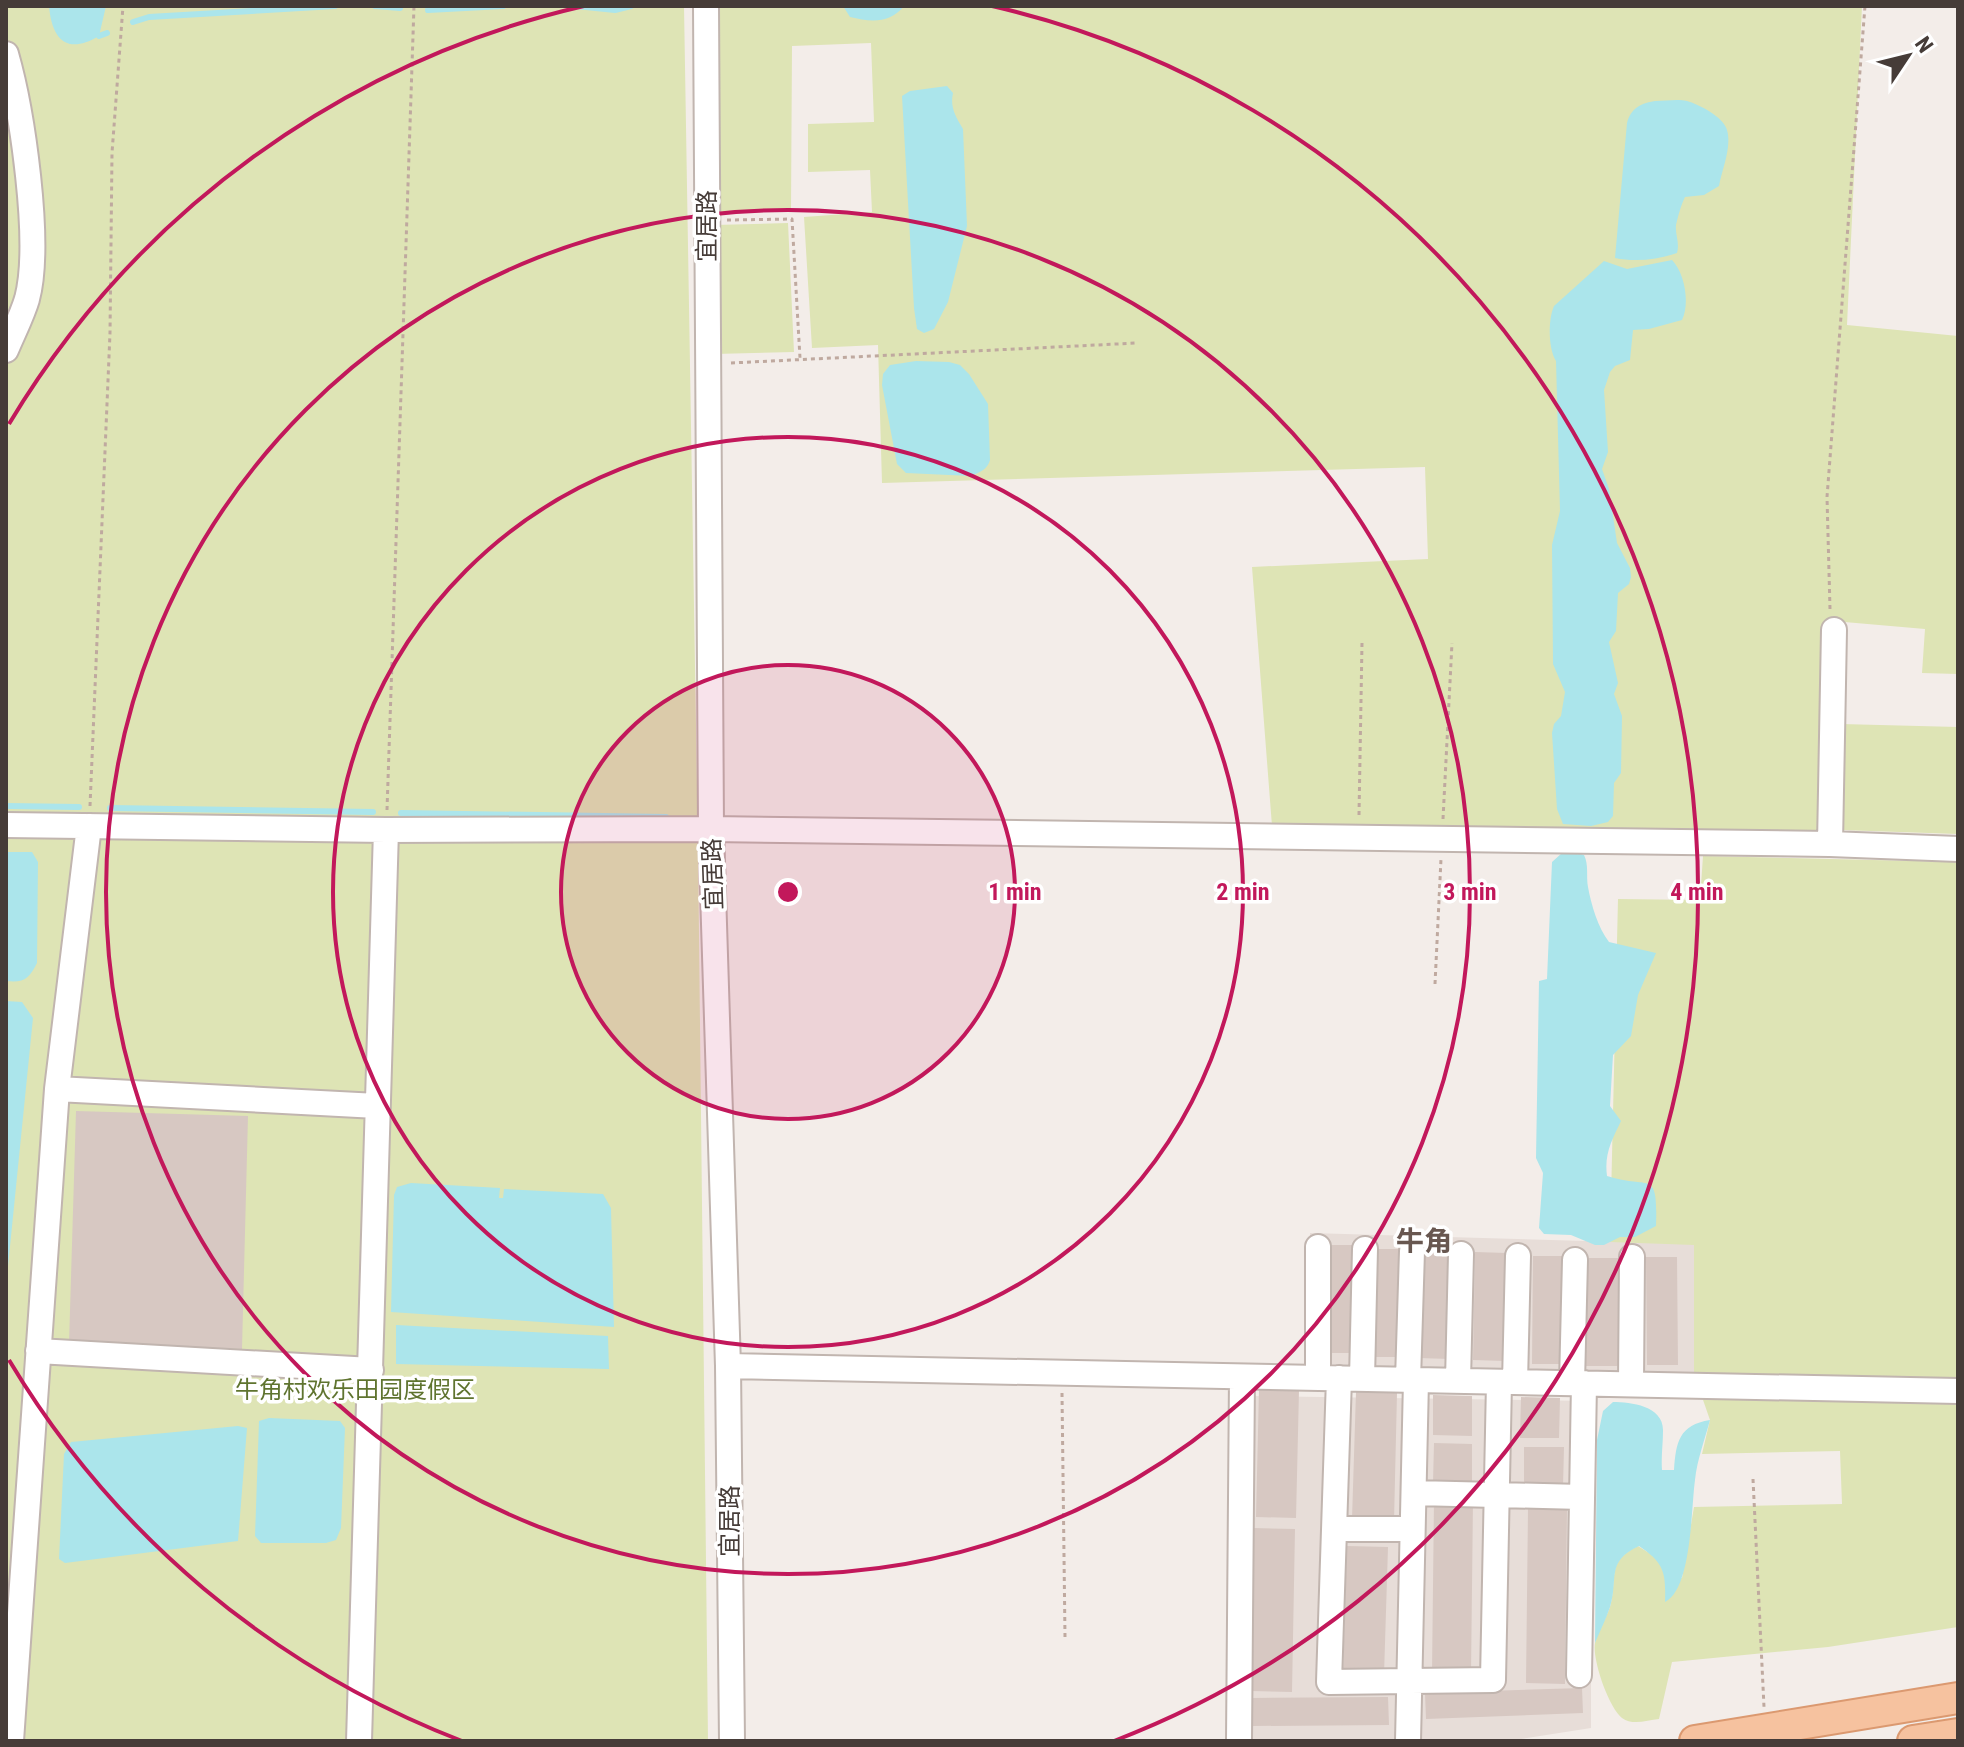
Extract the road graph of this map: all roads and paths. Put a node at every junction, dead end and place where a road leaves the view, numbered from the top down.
1 (123, 6) edge
2 (132, 6) edge
3 (414, 6) edge
4 (706, 6) edge
5 (1865, 6) edge
6 (6, 54) edge
7 (707, 221) junction
8 (1137, 343) dead end
9 (6, 350) edge
10 (800, 359) junction
11 (707, 364) junction
12 (1834, 630) joint
13 (1362, 643) dead end
14 (1452, 643) dead end
15 (6, 825) edge
16 (89, 826) junction
17 (711, 829) junction
18 (386, 830) junction
19 (1359, 838) junction
20 (1442, 839) junction
21 (1830, 844) junction
22 (1958, 849) edge
23 (1435, 984) dead end
24 (57, 1089) junction
25 (377, 1106) junction
26 (1318, 1247) dead end
27 (1365, 1249) dead end
28 (1412, 1251) dead end
29 (1461, 1254) dead end
30 (1518, 1256) dead end
31 (1632, 1257) dead end
32 (1575, 1260) dead end
33 (38, 1351) junction
34 (728, 1366) junction
35 (371, 1370) junction
36 (1062, 1373) junction
37 (1242, 1377) junction
38 (1339, 1378) junction
39 (1412, 1380) junction
40 (1458, 1381) junction
41 (1507, 1382) junction
42 (1578, 1383) junction
43 (1631, 1384) junction
44 (1958, 1391) edge
45 (1753, 1479) dead end
46 (1415, 1493) junction
47 (1497, 1494) junction
48 (1582, 1497) junction
49 (1334, 1529) junction
50 (1412, 1529) junction
51 (17, 1530) edge
52 (1065, 1637) dead end
53 (1579, 1675) dead end
54 (1408, 1681) junction
55 (1958, 1698) edge
56 (1765, 1730) junction
57 (1958, 1734) edge
58 (11, 1741) edge
59 (359, 1741) edge
60 (732, 1741) edge
61 (1239, 1741) edge
62 (1408, 1741) edge
63 (1695, 1741) edge
64 (1913, 1741) edge

1 - 2 path
1 - 16 path
3 - 18 path
4 - 7 street, 宜居路
5 - 12 path
6 - 9 street
7 - 10 path
7 - 11 street, 宜居路
8 - 10 path
10 - 11 path
11 - 17 street, 宜居路
12 - 21 street
13 - 19 path
14 - 20 path
15 - 16 street
16 - 18 street
16 - 24 street
17 - 18 street
17 - 19 street
17 - 34 street, 宜居路
18 - 25 street
19 - 20 street
20 - 21 street
20 - 23 path
21 - 22 street
24 - 25 street
24 - 33 street
25 - 35 street
26 - 38 street
27 - 38 street
28 - 39 street
29 - 40 street
30 - 41 street
31 - 43 street
32 - 42 street
33 - 35 street
33 - 51 street
34 - 36 street
34 - 60 street, 宜居路
35 - 59 street
36 - 37 street
36 - 52 path
37 - 38 street
37 - 61 street
38 - 39 street
38 - 49 street
39 - 40 street
39 - 46 street
40 - 41 street
41 - 42 street
41 - 47 street
42 - 43 street
42 - 48 street
43 - 44 street
45 - 56 path
46 - 47 street
46 - 50 street
47 - 48 street
47 - 54 street
48 - 53 street
49 - 50 street
49 - 54 street
50 - 54 street
51 - 58 street
54 - 62 street
55 - 56 main road
56 - 63 main road
57 - 64 main road

